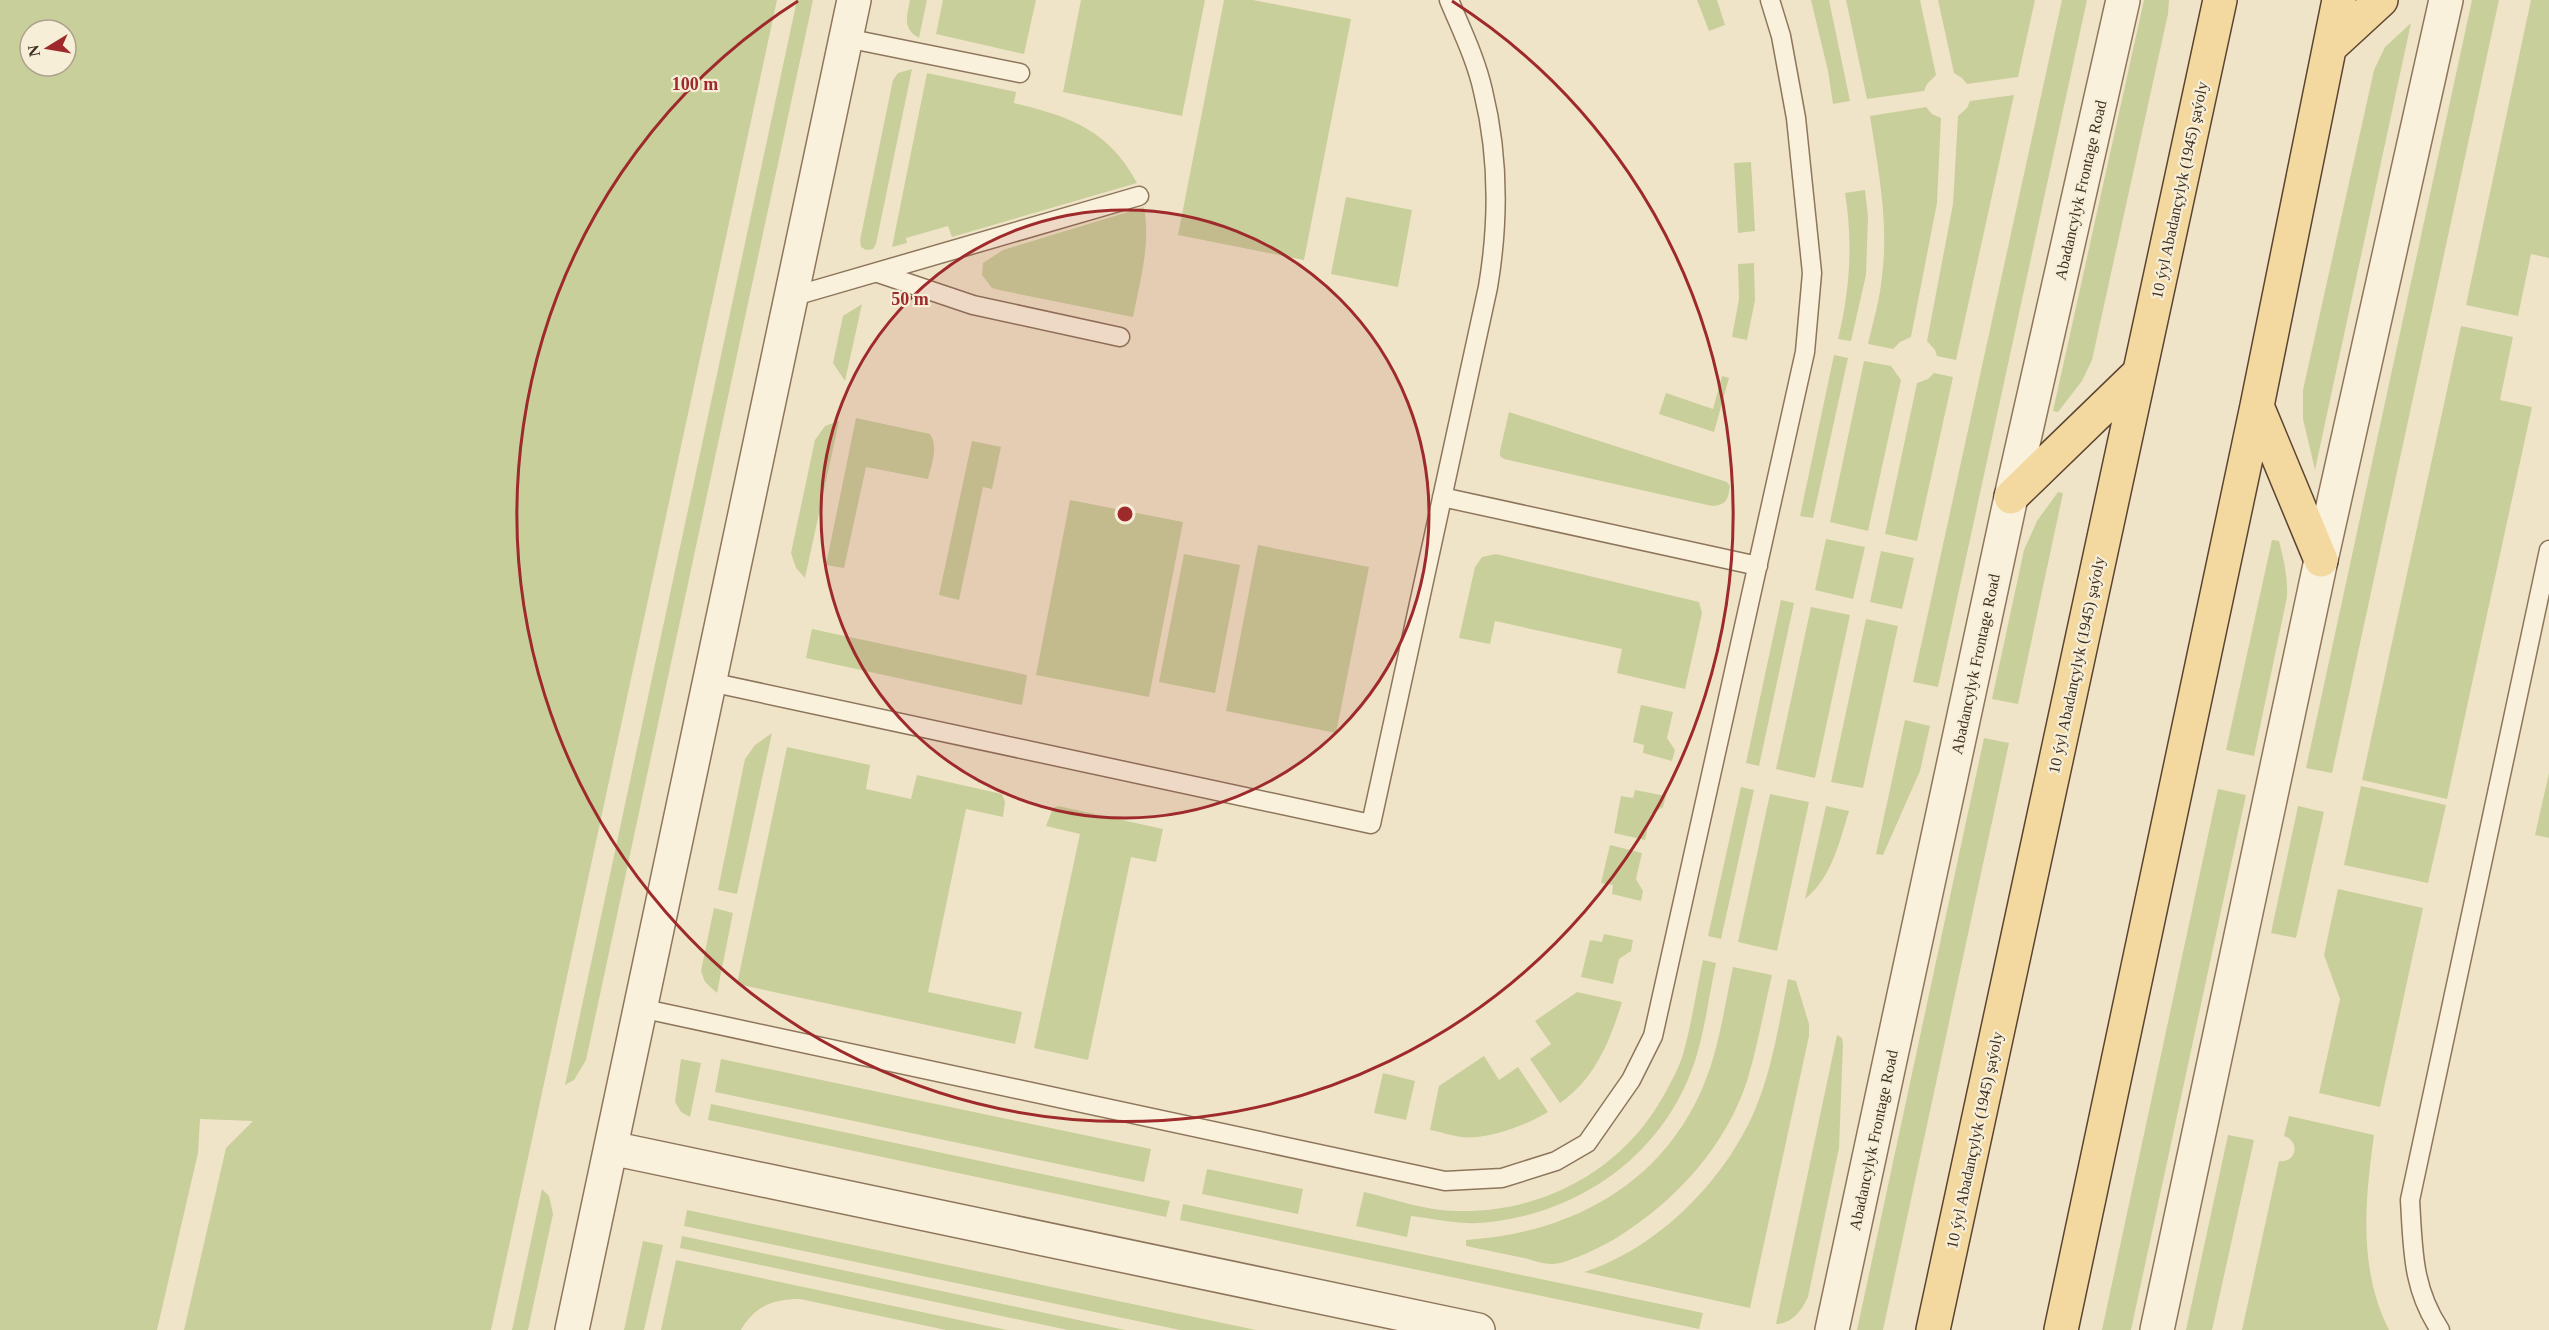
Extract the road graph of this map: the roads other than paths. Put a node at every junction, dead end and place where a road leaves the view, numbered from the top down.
1 (854, 0) edge
2 (1449, 0) edge
3 (1770, 0) edge
4 (2123, 0) edge
5 (2339, 0) edge
6 (2381, 0) edge
7 (2446, 0) edge
8 (2217, 4) edge
9 (846, 38) junction
10 (2331, 46) junction
11 (1020, 73) dead end
12 (1139, 196) dead end
13 (878, 273) junction
14 (791, 297) junction
15 (1120, 337) dead end
16 (2138, 374) junction
17 (2257, 406) junction
18 (1442, 497) junction
19 (2011, 497) junction
20 (2549, 550) edge
21 (2321, 561) junction
22 (1758, 567) junction
23 (2543, 607) edge
24 (710, 682) junction
25 (640, 1008) junction
26 (611, 1148) junction
27 (572, 1330) edge
28 (1478, 1330) edge
29 (1832, 1330) edge
30 (1933, 1330) edge
31 (2061, 1330) edge
32 (2157, 1330) edge
33 (2440, 1330) edge

1 - 9 street
2 - 18 lane
3 - 22 lane
4 - 19 street, Abadancylyk Frontage Road
5 - 10 main road
6 - 10 main road
7 - 21 street
8 - 16 main road, 10 ýyl Abadançylyk (1945) şaýoly
9 - 11 lane
9 - 14 street
10 - 17 main road
12 - 13 lane
13 - 14 lane
13 - 15 lane
14 - 24 street
16 - 19 main road
16 - 30 main road, 10 ýyl Abadançylyk (1945) şaýoly
17 - 21 main road
17 - 31 main road
18 - 22 lane
18 - 24 lane
19 - 29 street, Abadancylyk Frontage Road
20 - 23 lane
21 - 32 street
22 - 25 lane
23 - 33 lane
24 - 25 street
25 - 26 street
26 - 27 street
26 - 28 street

